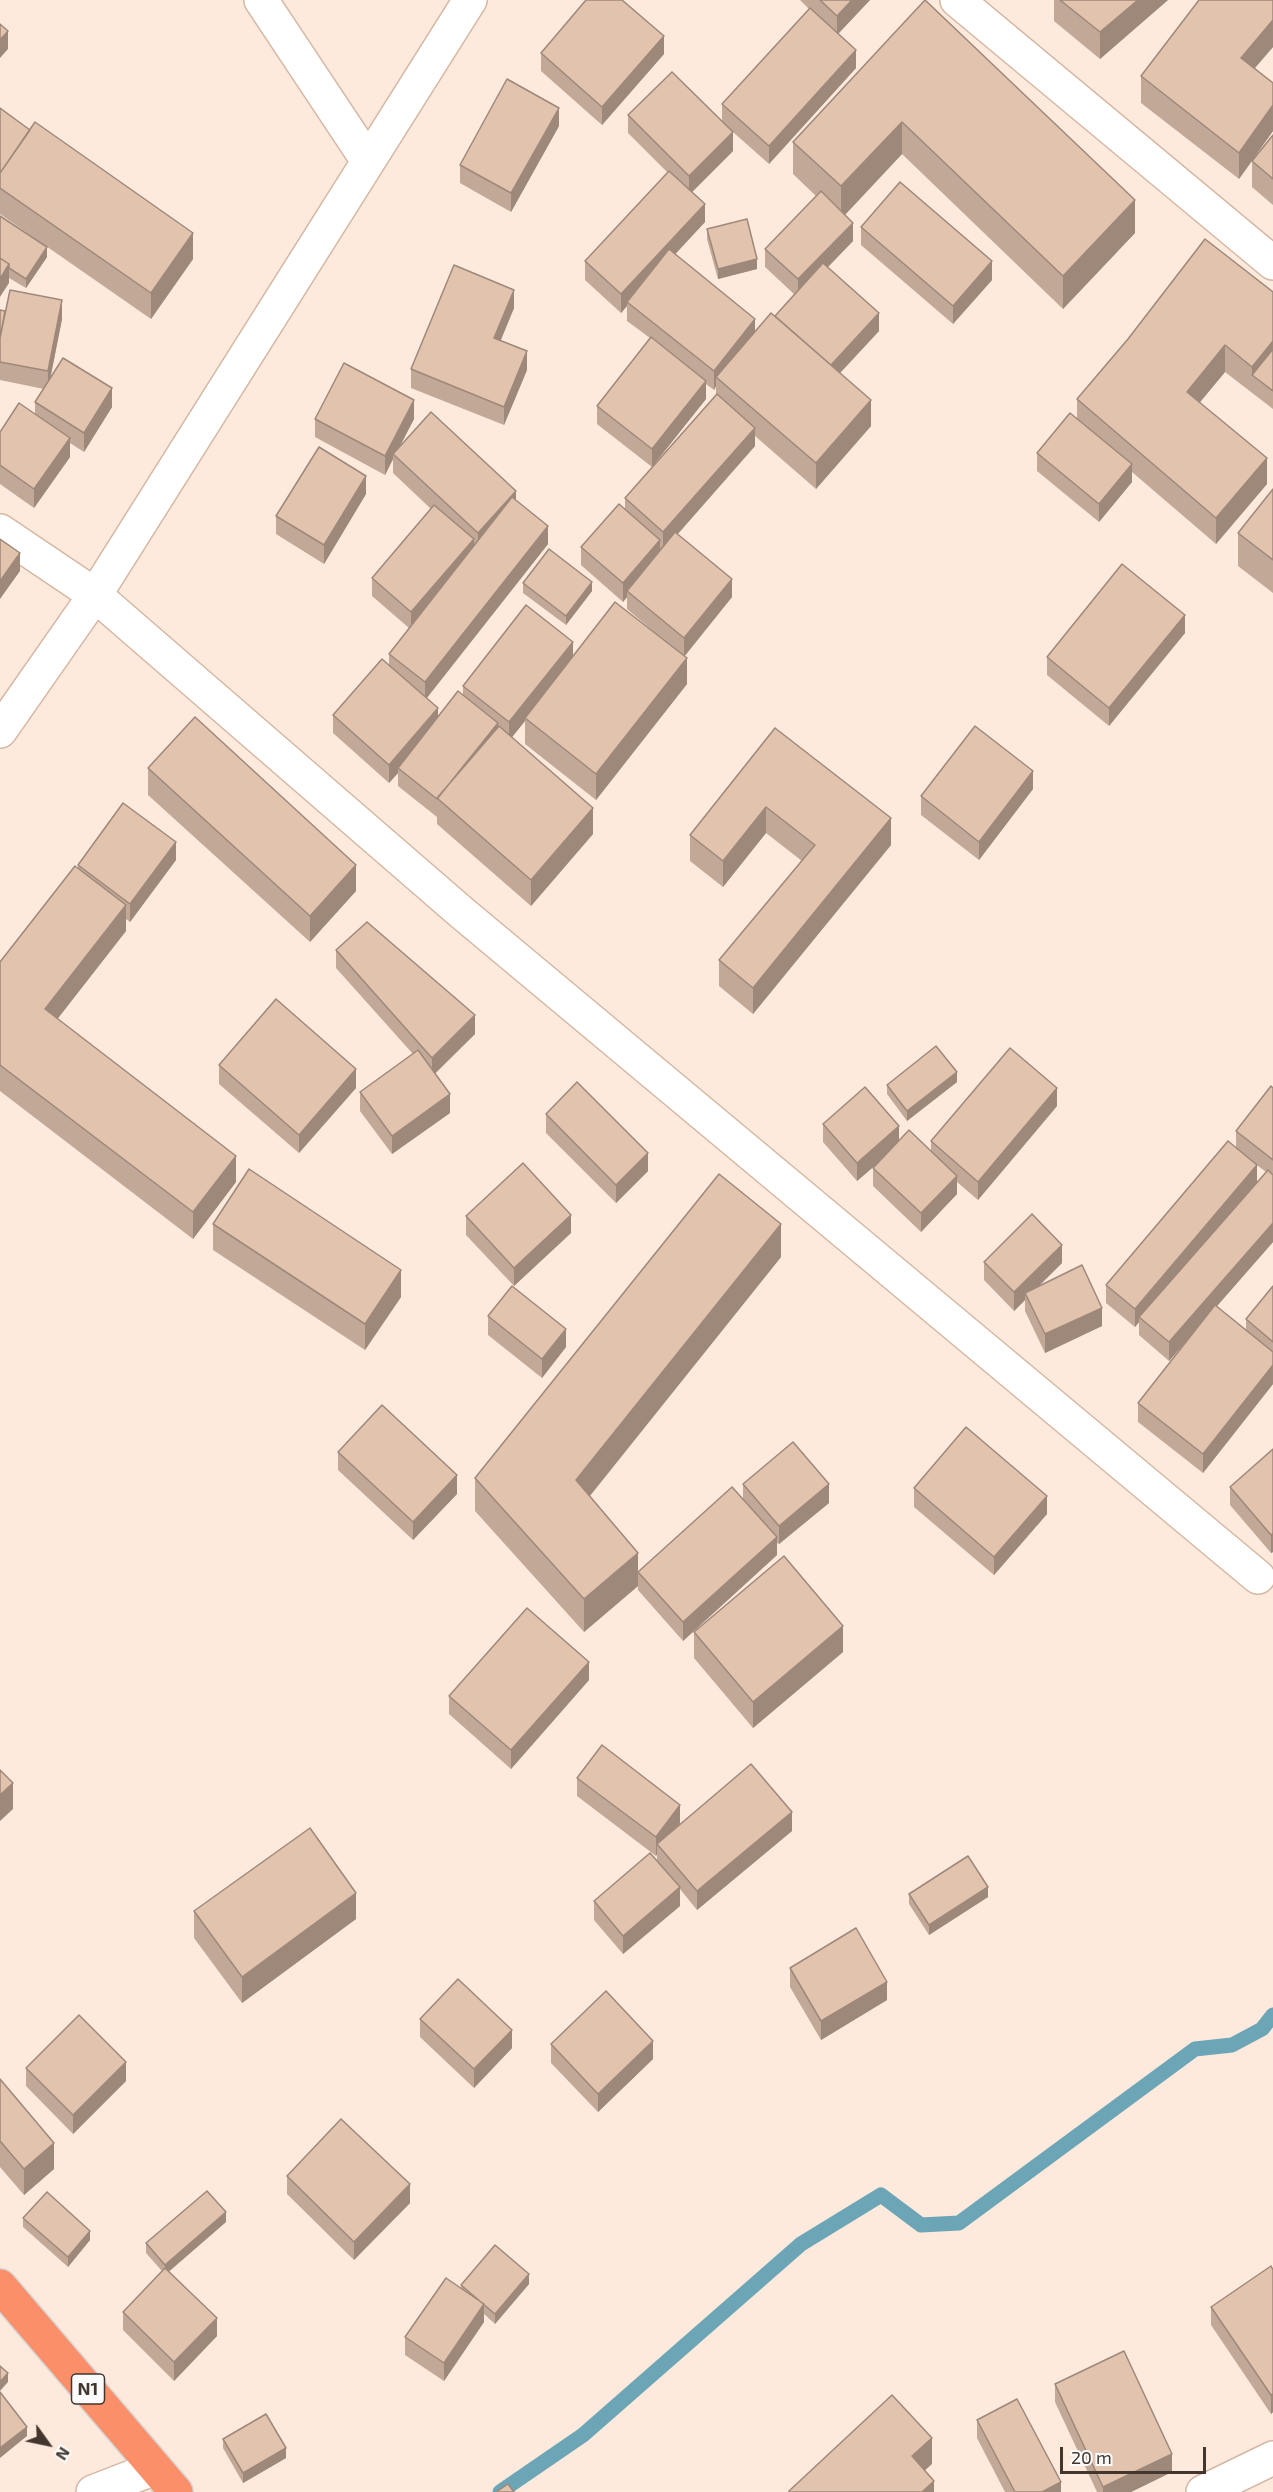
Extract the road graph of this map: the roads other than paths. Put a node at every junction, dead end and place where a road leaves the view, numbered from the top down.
1 (261, 0) edge
2 (470, 0) edge
3 (974, 5) edge
4 (368, 161) junction
5 (1273, 263) edge
6 (0, 531) edge
7 (95, 595) junction
8 (0, 731) edge
9 (1258, 1578) dead end
10 (0, 2286) edge
11 (1273, 2458) edge
12 (165, 2480) edge
13 (93, 2492) edge
14 (1203, 2492) edge

1 - 4 street
2 - 4 street
3 - 5 street
4 - 7 street
6 - 7 street
7 - 8 street
7 - 9 street
10 - 12 highway, N1
11 - 14 street
12 - 13 street

